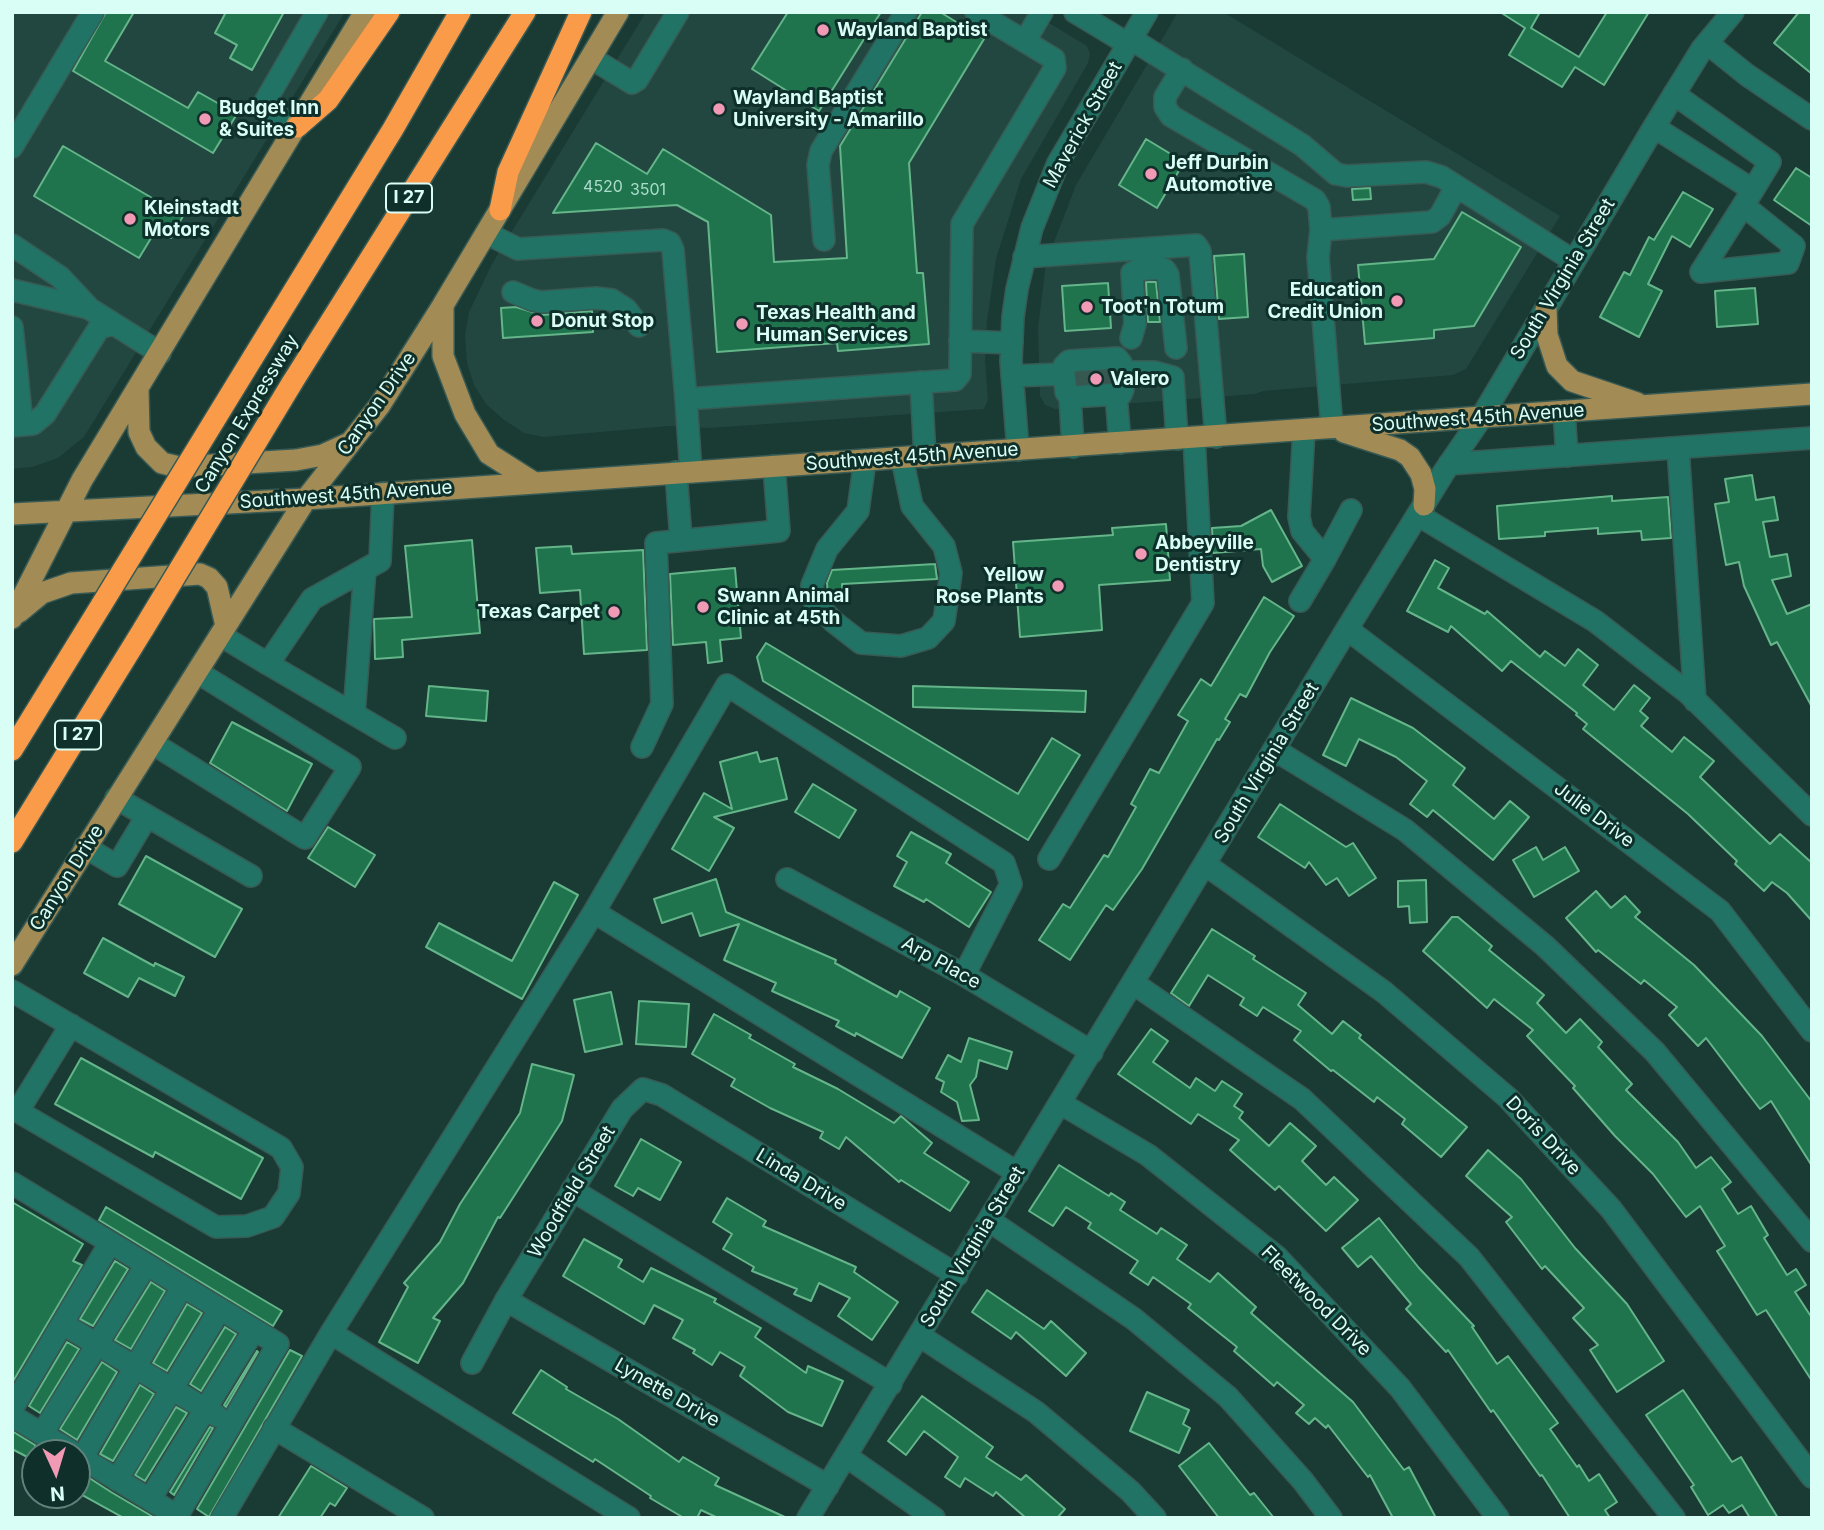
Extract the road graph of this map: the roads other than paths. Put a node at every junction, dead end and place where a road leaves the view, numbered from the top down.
1 (93, 12) edge
2 (317, 12) edge
3 (389, 12) edge
4 (460, 12) edge
5 (525, 12) edge
6 (581, 12) edge
7 (618, 12) edge
8 (678, 12) edge
9 (906, 12) edge
10 (976, 12) edge
11 (1042, 12) edge
12 (1075, 12) edge
13 (1147, 12) edge
14 (1733, 12) edge
15 (361, 14) edge
16 (1025, 41) junction
17 (1130, 42) junction
18 (1707, 43) junction
19 (591, 58) junction
20 (1182, 69) junction
21 (1674, 94) junction
22 (1812, 119) edge
23 (297, 127) junction
24 (1654, 127) junction
25 (12, 147) edge
26 (1462, 190) junction
27 (499, 210) junction
28 (1321, 230) junction
29 (486, 233) junction
30 (824, 240) dead end
31 (1213, 244) dead end
32 (12, 246) edge
33 (1024, 257) junction
34 (1574, 261) junction
35 (12, 262) edge
36 (12, 280) edge
37 (12, 290) edge
38 (513, 292) dead end
39 (44, 296) junction
40 (443, 305) junction
41 (90, 309) junction
42 (1546, 309) junction
43 (1205, 312) junction
44 (114, 324) junction
45 (639, 326) dead end
46 (12, 327) edge
47 (1131, 338) dead end
48 (960, 341) junction
49 (1012, 343) junction
50 (1176, 348) dead end
51 (160, 353) junction
52 (15, 371) edge
53 (1012, 376) junction
54 (1173, 377) junction
55 (1094, 380) junction
56 (1211, 380) junction
57 (921, 382) junction
58 (138, 390) junction
59 (1812, 394) edge
60 (686, 399) junction
61 (1646, 406) junction
62 (1564, 412) junction
63 (1481, 418) junction
64 (17, 425) edge
65 (1332, 428) junction
66 (1304, 430) junction
67 (1216, 437) junction
68 (1812, 438) edge
69 (1185, 439) junction
70 (354, 440) junction
71 (1120, 443) junction
72 (1073, 447) junction
73 (1678, 448) junction
74 (1018, 450) junction
75 (1567, 456) junction
76 (925, 457) junction
77 (902, 458) junction
78 (865, 460) junction
79 (1450, 464) junction
80 (774, 466) junction
81 (684, 472) junction
82 (533, 482) junction
83 (383, 493) junction
84 (306, 499) junction
85 (67, 510) junction
86 (1351, 510) dead end
87 (1421, 510) junction
88 (12, 514) edge
89 (681, 540) junction
90 (1325, 559) junction
91 (365, 569) junction
92 (1300, 601) dead end
93 (13, 616) edge
94 (1348, 629) junction
95 (223, 631) junction
96 (268, 664) junction
97 (197, 672) junction
98 (1695, 701) junction
99 (354, 714) junction
100 (395, 738) dead end
101 (152, 743) junction
102 (642, 747) dead end
103 (12, 750) edge
104 (1275, 750) junction
105 (117, 798) junction
106 (147, 816) junction
107 (1812, 816) edge
108 (12, 842) edge
109 (85, 847) junction
110 (1049, 859) dead end
111 (1206, 865) junction
112 (251, 876) dead end
113 (787, 879) dead end
114 (594, 912) junction
115 (12, 965) edge
116 (964, 975) junction
117 (1133, 983) junction
118 (12, 990) edge
119 (71, 1025) junction
120 (1812, 1031) edge
121 (1092, 1052) junction
122 (643, 1089) joint
123 (1060, 1103) junction
124 (15, 1109) edge
125 (1018, 1172) junction
126 (12, 1183) edge
127 (572, 1190) junction
128 (990, 1221) junction
129 (1812, 1241) edge
130 (110, 1243) junction
131 (146, 1265) junction
132 (957, 1275) junction
133 (182, 1287) junction
134 (506, 1300) junction
135 (220, 1309) junction
136 (63, 1324) junction
137 (254, 1330) junction
138 (331, 1333) junction
139 (920, 1336) junction
140 (97, 1344) junction
141 (472, 1363) dead end
142 (135, 1367) junction
143 (891, 1384) junction
144 (172, 1389) junction
145 (12, 1409) edge
146 (205, 1409) junction
147 (12, 1416) edge
148 (231, 1425) junction
149 (274, 1428) junction
150 (42, 1434) junction
151 (51, 1439) edge
152 (88, 1439) edge
153 (846, 1457) junction
154 (91, 1463) edge
155 (1812, 1477) edge
156 (117, 1480) junction
157 (828, 1486) junction
158 (150, 1499) junction
159 (222, 1518) edge
160 (423, 1518) edge
161 (629, 1518) edge
162 (808, 1518) edge
163 (934, 1518) edge
164 (1155, 1518) edge
165 (1331, 1518) edge
166 (1498, 1518) edge
167 (1674, 1518) edge

1 - 25 street
2 - 23 street
3 - 23 highway
4 - 103 highway, Canyon Expressway / I 27, bridge
5 - 108 highway, Canyon Expressway / I 27, bridge
6 - 27 highway
7 - 19 main road, Canyon Drive
8 - 19 street
9 - 30 street
10 - 16 street
11 - 16 street
12 - 17 street
13 - 17 street, Maverick Street
14 - 18 street, South Virginia Street
15 - 23 main road
16 - 48 street
17 - 20 street
17 - 33 street, Maverick Street
18 - 21 street, South Virginia Street
18 - 22 street
19 - 27 main road, Canyon Drive
20 - 26 street
20 - 28 street
21 - 24 street, South Virginia Street
21 - 24 street
23 - 51 main road
24 - 34 street, South Virginia Street
26 - 28 street
26 - 34 street
27 - 29 main road, Canyon Drive
28 - 65 street
29 - 40 main road, Canyon Drive
29 - 60 street
31 - 43 street
32 - 41 street
33 - 43 street
33 - 49 street, Maverick Street
34 - 42 street, South Virginia Street
35 - 41 street
36 - 39 street
37 - 39 street
38 - 45 street
39 - 41 street
40 - 70 main road, Canyon Drive
40 - 82 main road
41 - 44 street
42 - 61 main road
42 - 63 street, South Virginia Street
43 - 56 street
44 - 51 street
44 - 64 street
46 - 52 street
47 - 50 street
48 - 49 street
48 - 57 street
49 - 53 street, Maverick Street
51 - 58 main road
52 - 64 street
53 - 55 street
53 - 74 street, Maverick Street
54 - 55 street
54 - 56 street
54 - 69 street
55 - 71 street
55 - 72 street
56 - 67 street
57 - 60 street
57 - 76 street
58 - 70 main road
58 - 85 main road
59 - 61 main road, Southwest 45th Avenue
60 - 81 street
61 - 62 main road, Southwest 45th Avenue
62 - 63 main road, Southwest 45th Avenue
62 - 75 street
63 - 65 main road, Southwest 45th Avenue
63 - 79 street, South Virginia Street
65 - 66 main road, Southwest 45th Avenue
65 - 87 main road
66 - 67 main road, Southwest 45th Avenue
66 - 90 street
67 - 69 main road, Southwest 45th Avenue
68 - 73 street
69 - 71 main road, Southwest 45th Avenue
69 - 110 street
70 - 84 main road, Canyon Drive
71 - 72 main road, Southwest 45th Avenue
72 - 74 main road, Southwest 45th Avenue
73 - 75 street
73 - 98 street
74 - 76 main road, Southwest 45th Avenue
75 - 79 street
76 - 77 main road, Southwest 45th Avenue
77 - 78 main road, Southwest 45th Avenue
77 - 78 street
78 - 80 main road, Southwest 45th Avenue
79 - 87 street, South Virginia Street
80 - 81 main road, Southwest 45th Avenue
80 - 89 street
81 - 82 main road, Southwest 45th Avenue
81 - 89 street
82 - 83 main road, Southwest 45th Avenue
83 - 84 main road, Southwest 45th Avenue
83 - 91 street
84 - 85 main road, Southwest 45th Avenue
84 - 95 main road, Canyon Drive
85 - 88 main road, Southwest 45th Avenue
85 - 93 main road
86 - 90 street
87 - 94 street, South Virginia Street
87 - 98 street
89 - 102 street
90 - 92 street
91 - 96 street
91 - 99 street
93 - 95 main road
94 - 104 street, South Virginia Street
94 - 120 street, Julie Drive
95 - 96 street
95 - 97 main road, Canyon Drive
96 - 99 street
97 - 101 main road, Canyon Drive
97 - 101 street
98 - 107 street
99 - 100 street
101 - 105 main road, Canyon Drive
104 - 111 street, South Virginia Street
104 - 129 street
105 - 106 street
105 - 109 main road, Canyon Drive
106 - 109 street
106 - 112 street
109 - 115 main road, Canyon Drive
111 - 117 street, South Virginia Street
111 - 155 street, Doris Drive
113 - 116 street, Arp Place
114 - 116 street
114 - 125 street
114 - 138 street
116 - 121 street, Arp Place
117 - 121 street, South Virginia Street
117 - 167 street
118 - 119 street
119 - 124 street
119 - 124 street
121 - 123 street, South Virginia Street
122 - 127 street, Woodfield Street
122 - 132 street, Linda Drive
123 - 125 street, South Virginia Street
123 - 166 street, Fleetwood Drive
125 - 128 street, South Virginia Street
126 - 130 street
127 - 134 street, Woodfield Street
127 - 143 street
128 - 132 street, South Virginia Street
128 - 165 street
130 - 131 street
130 - 136 street
131 - 133 street
131 - 140 street
132 - 139 street, South Virginia Street
133 - 135 street
133 - 142 street
134 - 141 street, Woodfield Street
134 - 157 street, Lynette Drive
135 - 137 street
135 - 144 street
136 - 140 street
136 - 145 street
137 - 146 street
137 - 148 street
138 - 149 street
138 - 161 street
139 - 143 street, South Virginia Street
139 - 164 street
140 - 142 street
140 - 150 street
142 - 144 street
142 - 152 street
143 - 153 street, South Virginia Street
144 - 146 street
144 - 156 street
146 - 148 street
146 - 158 street
147 - 150 street
148 - 158 street
149 - 159 street
149 - 160 street
150 - 151 street
153 - 157 street, South Virginia Street
153 - 163 street
154 - 156 street
156 - 158 street
157 - 162 street, South Virginia Street

